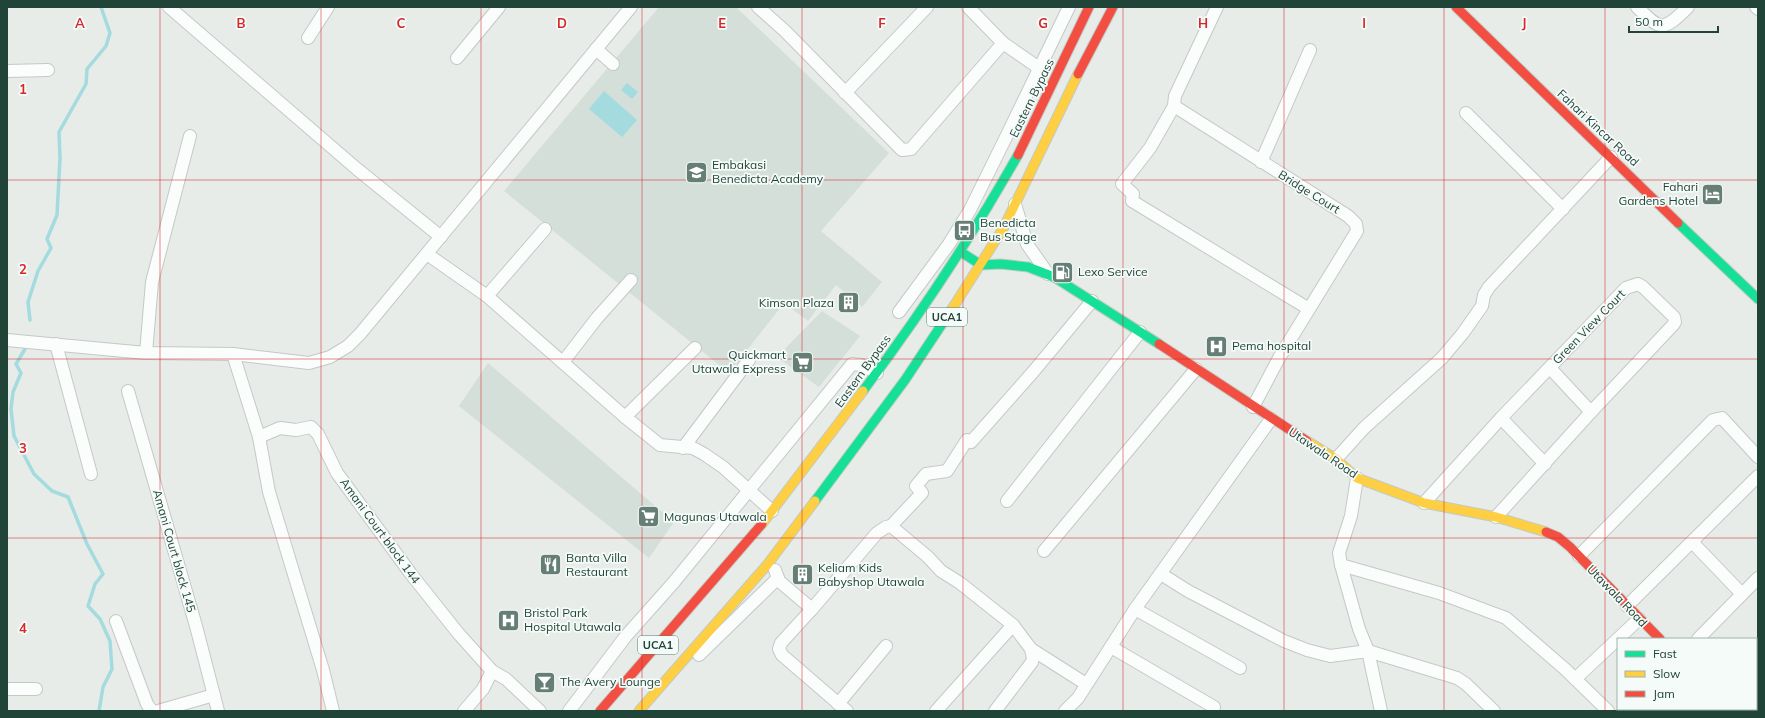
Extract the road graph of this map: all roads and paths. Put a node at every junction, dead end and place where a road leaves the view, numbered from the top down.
1 (169, 7) edge
2 (328, 7) edge
3 (499, 7) edge
4 (631, 7) edge
5 (758, 7) edge
6 (928, 7) edge
7 (968, 7) edge
8 (1069, 7) edge
9 (1089, 7) edge
10 (1113, 7) edge
11 (1217, 7) edge
12 (1456, 7) edge
13 (1636, 7) edge
14 (1688, 7) edge
15 (1060, 24) junction
16 (1079, 29) junction
17 (308, 38) dead end
18 (1003, 43) junction
19 (596, 49) junction
20 (1310, 50) dead end
21 (457, 58) dead end
22 (613, 64) dead end
23 (1039, 68) junction
24 (48, 70) dead end
25 (7, 71) edge
26 (845, 93) junction
27 (1174, 106) junction
28 (1466, 113) dead end
29 (190, 136) dead end
30 (1612, 157) junction
31 (1261, 162) junction
32 (1015, 204) junction
33 (1563, 209) junction
34 (545, 229) dead end
35 (441, 237) junction
36 (961, 252) junction
37 (427, 254) junction
38 (981, 265) junction
39 (1049, 275) junction
40 (631, 280) dead end
41 (487, 296) junction
42 (1758, 299) edge
43 (1092, 301) junction
44 (1309, 309) junction
45 (899, 312) dead end
46 (1140, 332) junction
47 (7, 340) edge
48 (56, 344) junction
49 (695, 348) dead end
50 (146, 353) junction
51 (234, 354) junction
52 (749, 360) dead end
53 (563, 362) junction
54 (1550, 368) junction
55 (1196, 369) junction
56 (877, 374) junction
57 (128, 391) dead end
58 (1253, 407) junction
59 (1591, 412) junction
60 (625, 417) junction
61 (1501, 418) junction
62 (1271, 419) junction
63 (259, 437) junction
64 (682, 448) junction
65 (1758, 457) edge
66 (1336, 459) junction
67 (1545, 464) junction
68 (91, 474) dead end
69 (1357, 478) junction
70 (1756, 482) edge
71 (750, 492) junction
72 (1006, 501) dead end
73 (1424, 503) junction
74 (772, 511) junction
75 (1496, 517) junction
76 (891, 526) junction
77 (1692, 542) junction
78 (1044, 551) dead end
79 (1579, 556) junction
80 (767, 565) junction
81 (1341, 565) junction
82 (1160, 574) junction
83 (778, 578) junction
84 (1758, 578) edge
85 (1742, 594) junction
86 (1627, 606) junction
87 (812, 609) junction
88 (1135, 609) junction
89 (1638, 618) junction
90 (116, 621) dead end
91 (1013, 625) junction
92 (1617, 638) edge
93 (1617, 638) edge
94 (1659, 638) edge
95 (1699, 638) edge
96 (886, 646) dead end
97 (1111, 647) junction
98 (1030, 649) junction
99 (1368, 651) junction
100 (1240, 668) dead end
101 (492, 672) junction
102 (1575, 679) junction
103 (1086, 684) junction
104 (7, 689) edge
105 (36, 689) dead end
106 (214, 695) junction
107 (842, 707) edge
108 (1214, 707) dead end
109 (573, 710) edge
110 (152, 711) edge
111 (158, 711) edge
112 (218, 711) edge
113 (333, 711) edge
114 (464, 711) edge
115 (540, 711) edge
116 (600, 711) edge
117 (639, 711) edge
118 (651, 711) edge
119 (936, 711) edge
120 (995, 711) edge
121 (1065, 711) edge
122 (1381, 711) edge
123 (1494, 711) edge
124 (1608, 711) edge

1 - 35 street
2 - 17 street
3 - 21 street
4 - 19 street
5 - 26 street
6 - 26 street
7 - 18 street
8 - 15 street
9 - 16 main road, Eastern Bypass / UCA1
10 - 32 main road, UCA1
11 - 27 street
12 - 30 main road, Fahari Kincar Road
13 - 14 street
15 - 16 street
15 - 23 street
16 - 36 main road, Eastern Bypass / UCA1
18 - 23 street
18 - 26 street
19 - 22 street
19 - 35 street
20 - 31 street
23 - 45 street
24 - 25 street
27 - 31 street, Bridge Court
27 - 44 street
28 - 33 street
29 - 50 street
30 - 33 street
30 - 42 main road, Fahari Kincar Road
31 - 44 street, Bridge Court
32 - 38 main road, UCA1
32 - 39 street
33 - 66 street
34 - 41 street
35 - 37 street
36 - 38 main road
36 - 56 main road, Eastern Bypass / UCA1
37 - 41 street
37 - 51 street
38 - 39 main road, Utawala Road
38 - 80 main road, UCA1
39 - 43 main road, Utawala Road
40 - 53 street
41 - 53 street
43 - 46 main road, Utawala Road
43 - 76 street
44 - 58 street, Bridge Court
46 - 55 main road, Utawala Road
46 - 72 street
47 - 48 street
48 - 50 street
48 - 68 street
49 - 60 street
50 - 51 street
51 - 63 street
52 - 64 street
53 - 60 street
54 - 59 street
54 - 59 street, Green View Court
54 - 61 street, Green View Court
55 - 58 main road, Utawala Road
55 - 78 street
56 - 71 street
56 - 74 main road, Eastern Bypass / UCA1
57 - 106 street, Amani Court block 145
58 - 62 main road, Utawala Road
59 - 67 street, Green View Court
60 - 64 street
61 - 67 street
61 - 73 street, Green View Court
62 - 66 main road, Utawala Road
62 - 82 street
63 - 101 street, Amani Court block 144
63 - 113 street
64 - 71 street
65 - 79 street
66 - 69 main road, Utawala Road
67 - 75 street, Green View Court
69 - 73 main road, Utawala Road
69 - 81 street
70 - 77 street
71 - 74 street
71 - 109 street
73 - 75 main road, Utawala Road
74 - 116 main road, Eastern Bypass / UCA1
75 - 79 main road, Utawala Road
76 - 87 street
76 - 91 street
77 - 85 street
77 - 86 street
79 - 86 main road, Utawala Road
80 - 83 street
80 - 117 main road, UCA1
81 - 99 street
81 - 102 street
82 - 88 street
82 - 99 street
83 - 87 street
83 - 118 street
84 - 85 street
85 - 95 street
86 - 89 main road, Utawala Road
87 - 107 street
88 - 97 street
88 - 100 street
89 - 93 street
89 - 94 main road, Utawala Road
90 - 110 street
91 - 98 street
91 - 119 street
92 - 102 street
96 - 107 street
97 - 103 street
97 - 108 street
98 - 103 street
98 - 120 street
99 - 122 street
99 - 123 street
101 - 114 street
101 - 115 street, Amani Court block 144
102 - 124 street
103 - 121 street
104 - 105 street
106 - 111 street
106 - 112 street, Amani Court block 145

